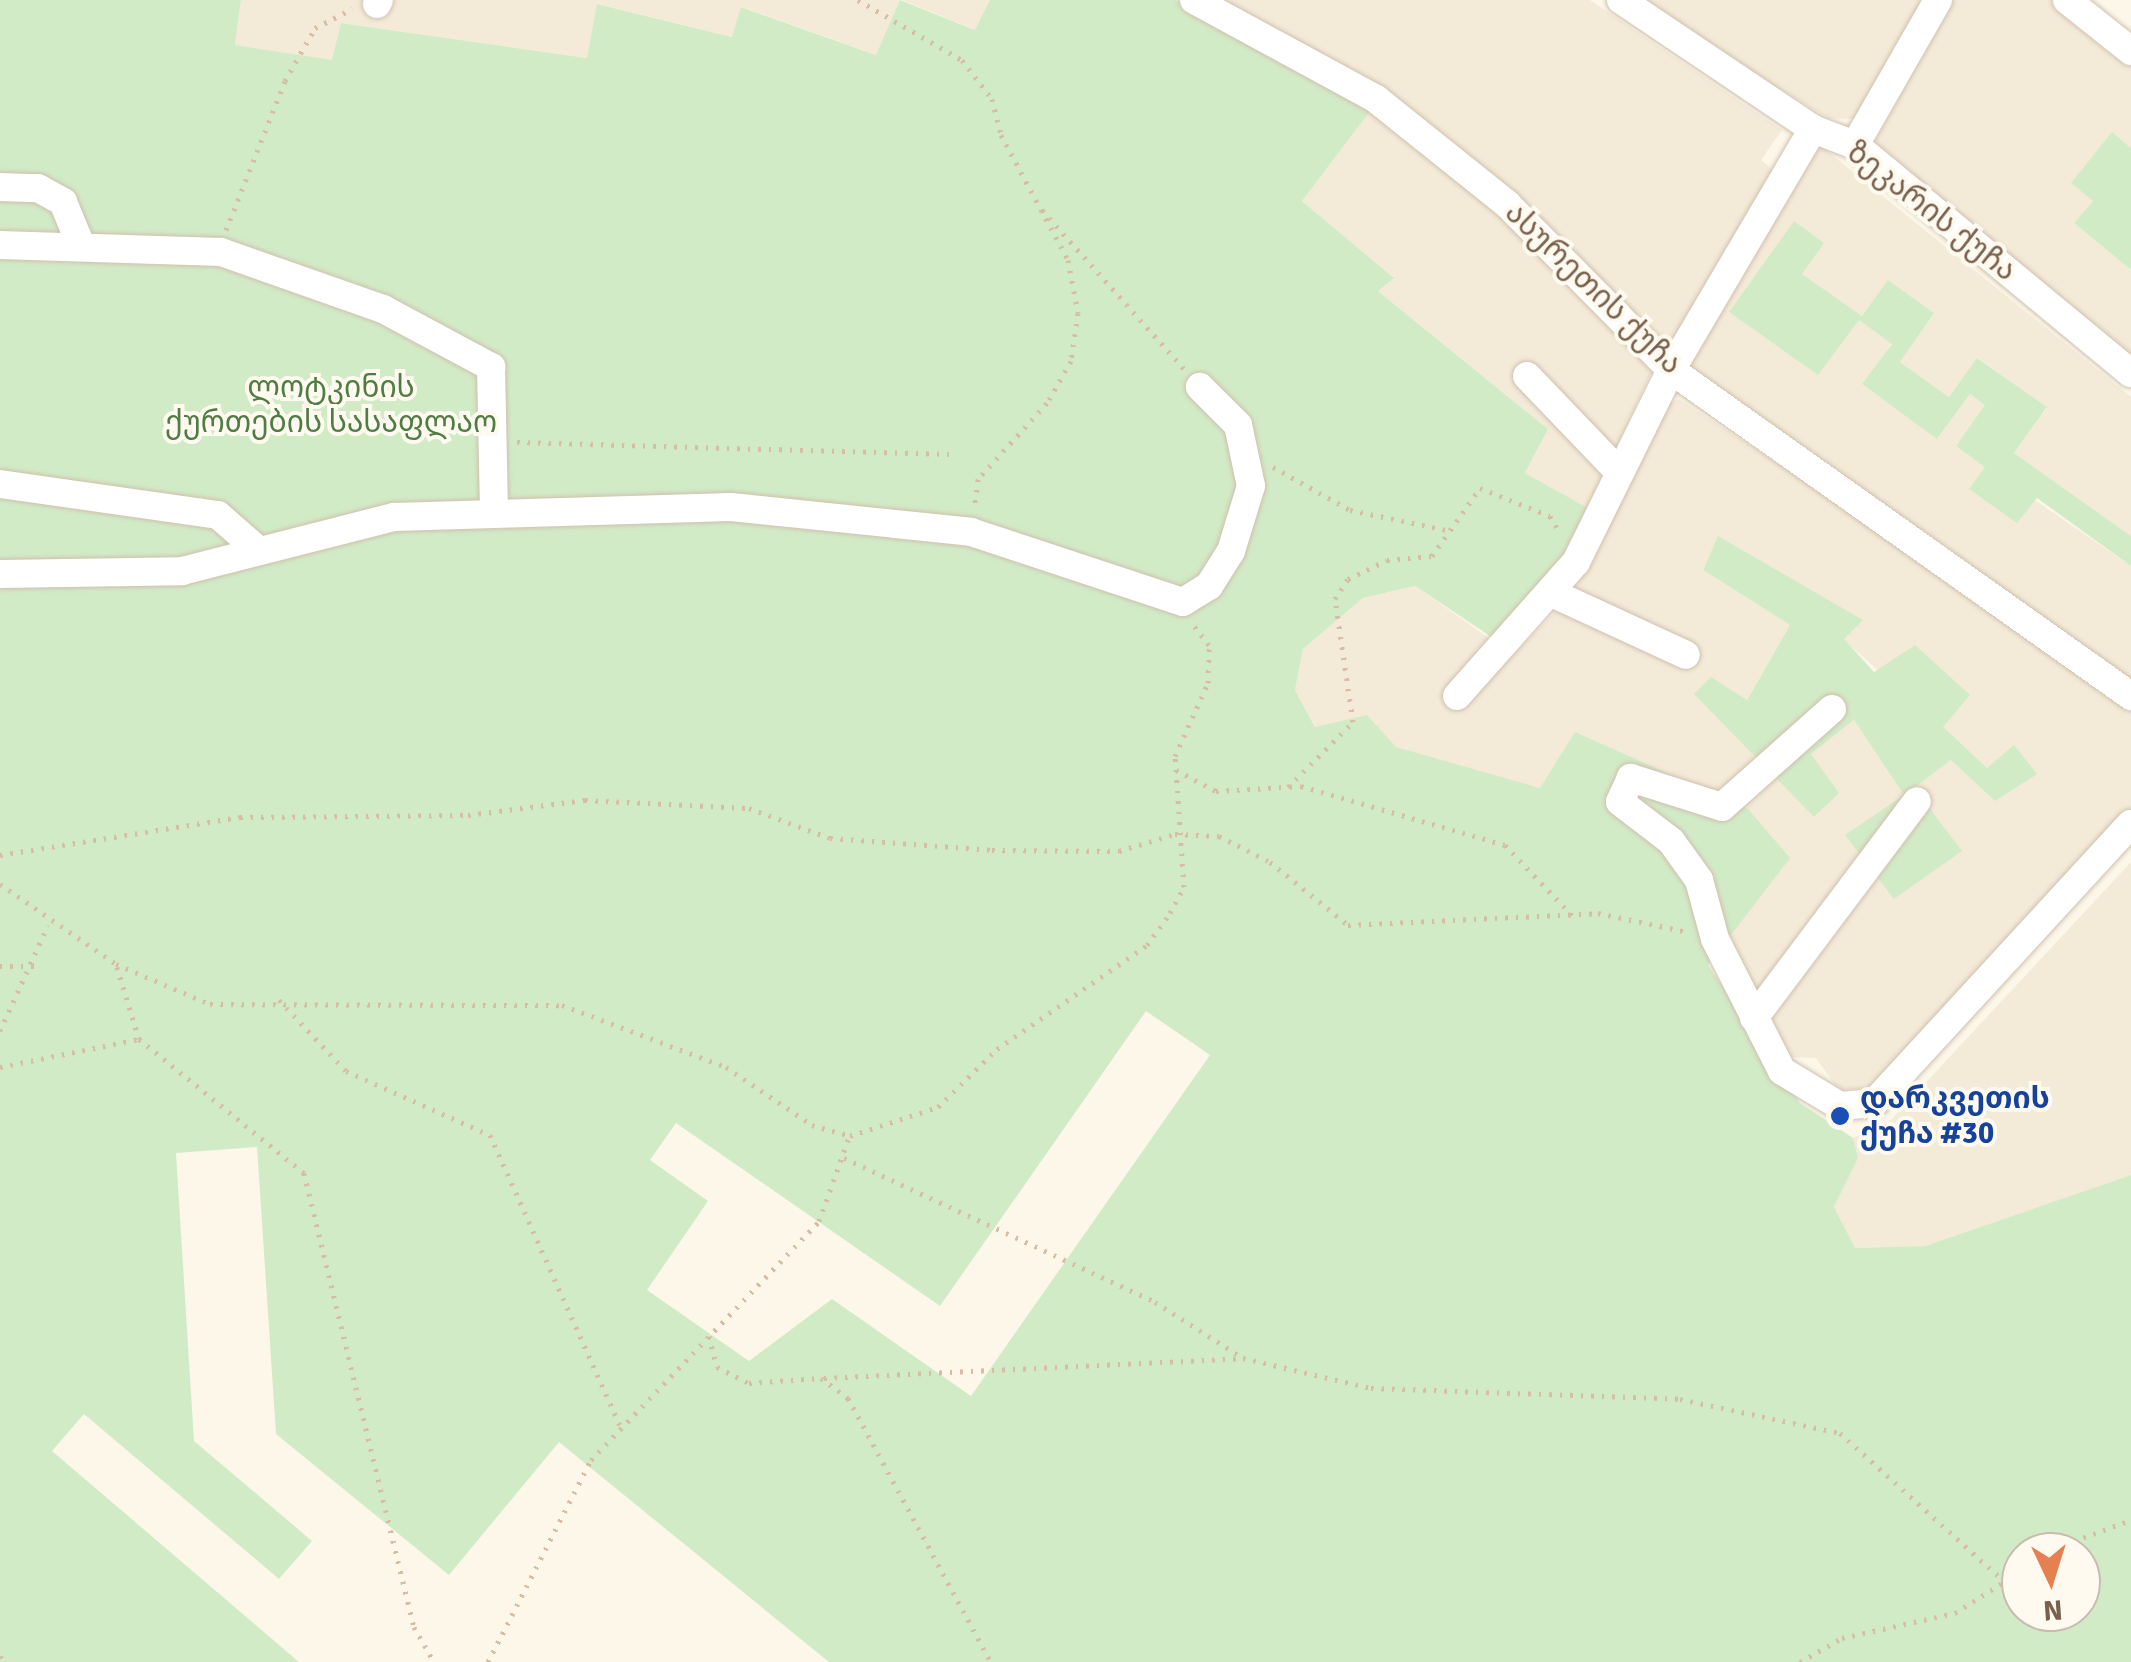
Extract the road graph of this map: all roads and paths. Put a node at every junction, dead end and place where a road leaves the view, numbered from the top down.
1 (858, 0) edge
2 (1194, 0) edge
3 (1620, 0) edge
4 (1938, 0) edge
5 (2067, 0) edge
6 (378, 2) edge
7 (2131, 51) edge
8 (1814, 129) junction
9 (1855, 146) junction
10 (0, 187) edge
11 (1036, 203) junction
12 (80, 243) junction
13 (0, 245) edge
14 (221, 252) junction
15 (1672, 370) junction
16 (2131, 373) edge
17 (1527, 376) dead end
18 (1200, 387) joint
19 (493, 441) junction
20 (949, 454) dead end
21 (1249, 456) junction
22 (1620, 473) junction
23 (0, 484) edge
24 (494, 508) junction
25 (1451, 531) junction
26 (970, 532) junction
27 (257, 549) junction
28 (1576, 562) junction
29 (0, 574) edge
30 (1554, 594) junction
31 (1168, 601) junction
32 (1686, 655) dead end
33 (1457, 696) dead end
34 (2131, 696) edge
35 (1832, 709) dead end
36 (1175, 769) junction
37 (1288, 787) junction
38 (1917, 801) dead end
39 (2131, 824) edge
40 (1175, 834) junction
41 (0, 854) edge
42 (0, 884) edge
43 (1572, 915) junction
44 (48, 925) junction
45 (1715, 939) junction
46 (116, 964) junction
47 (0, 966) edge
48 (35, 966) junction
49 (278, 1000) junction
50 (1754, 1018) junction
51 (0, 1031) edge
52 (139, 1039) junction
53 (0, 1067) edge
54 (850, 1136) junction
55 (844, 1158) junction
56 (709, 1336) junction
57 (1243, 1358) junction
58 (821, 1378) junction
59 (622, 1428) junction
60 (2131, 1520) edge
61 (2098, 1532) edge
62 (2001, 1578) edge
63 (2001, 1586) edge
64 (434, 1662) edge
65 (488, 1662) edge
66 (991, 1662) edge
67 (1800, 1662) edge

1 - 11 path
2 - 15 street, ასურეთის ქუჩა
3 - 8 street, ზეკარის ქუჩა
4 - 9 street
5 - 7 street
6 - 14 path
8 - 9 street, ზეკარის ქუჩა
8 - 15 street
9 - 16 street, ზეკარის ქუჩა
10 - 12 street
11 - 18 path
11 - 26 path
12 - 13 street
12 - 14 street
14 - 19 street
15 - 22 street
15 - 34 street, ასურეთის ქუჩა
17 - 22 street
18 - 21 street
19 - 20 path
19 - 24 street
21 - 25 path
21 - 31 street
22 - 28 street
23 - 27 street
24 - 26 street
24 - 27 street
25 - 28 path
25 - 37 path
26 - 31 street
27 - 29 street
28 - 30 street
30 - 32 street
30 - 33 street
31 - 36 path
35 - 45 street
36 - 37 path
36 - 40 path
37 - 43 path
38 - 50 street
39 - 50 street
40 - 41 path
40 - 43 path
40 - 54 path
42 - 44 path
43 - 45 path
44 - 46 path
44 - 48 path
45 - 50 street
46 - 49 path
46 - 52 path
47 - 48 path
48 - 51 path
49 - 54 path
49 - 59 path
52 - 53 path
52 - 64 path
54 - 55 path
55 - 56 path
55 - 57 path
56 - 58 path
56 - 59 path
57 - 58 path
57 - 62 path
58 - 66 path
59 - 65 path
60 - 61 path
63 - 67 path

